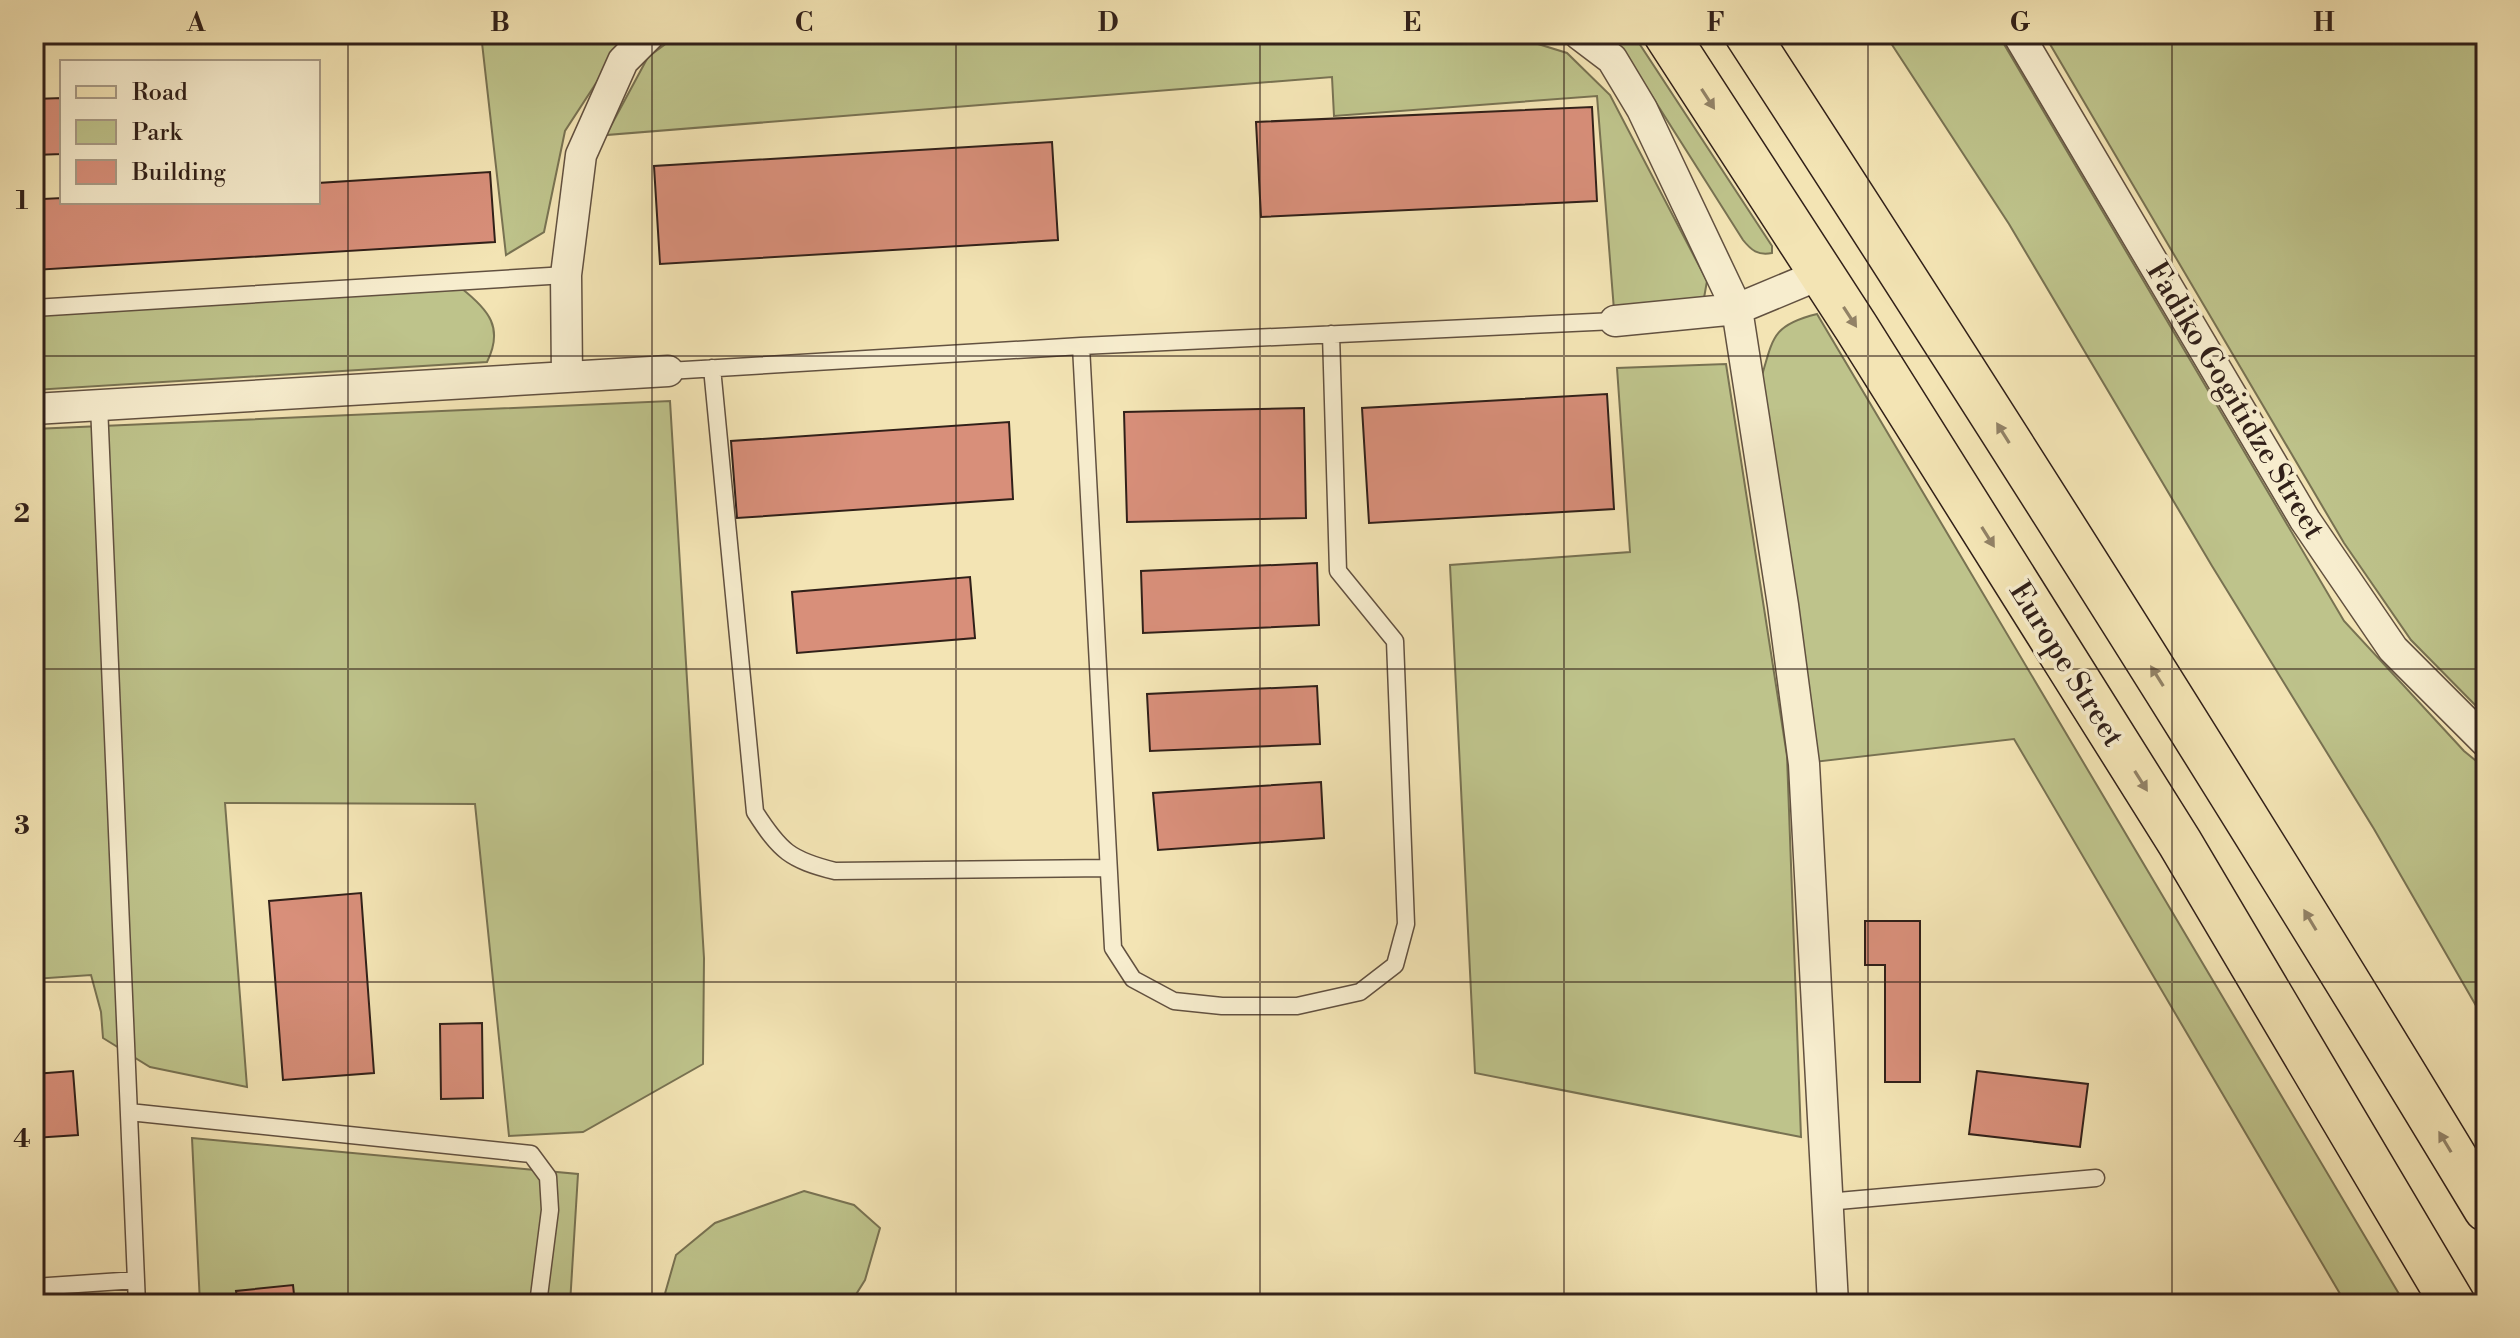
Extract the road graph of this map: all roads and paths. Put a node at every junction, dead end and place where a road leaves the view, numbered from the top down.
1 (650, 34) edge
2 (1579, 34) edge
3 (1666, 34) edge
4 (1747, 34) edge
5 (2018, 34) edge
6 (1821, 274) junction
7 (566, 275) junction
8 (34, 308) edge
9 (1737, 309) junction
10 (1615, 321) joint
11 (1331, 334) junction
12 (1081, 346) junction
13 (712, 368) junction
14 (668, 371) joint
15 (567, 377) junction
16 (99, 405) junction
17 (34, 409) edge
18 (2486, 742) edge
19 (1108, 868) junction
20 (129, 1112) junction
21 (2096, 1178) dead end
22 (1827, 1202) junction
23 (2486, 1209) edge
24 (136, 1280) junction
25 (34, 1287) edge
26 (137, 1304) edge
27 (538, 1304) edge
28 (1833, 1304) edge
29 (2453, 1304) edge

1 - 7 street
2 - 9 street
3 -> 6 main road, Europe Street
23 -> 4 main road
5 - 18 street, Fadiko Gogitidze Street
6 - 9 street
6 -> 29 main road, Europe Street
7 - 8 lane
7 - 15 street
9 - 10 street
9 - 22 street
10 - 11 lane
11 - 12 lane
11 - 19 lane
12 - 13 lane
12 - 19 lane
13 - 14 lane
13 - 19 lane
14 - 15 street
15 - 16 street
16 - 17 street
16 - 20 lane
20 - 24 lane
20 - 27 lane
21 - 22 lane
22 - 28 street
24 - 25 lane
24 - 26 lane

